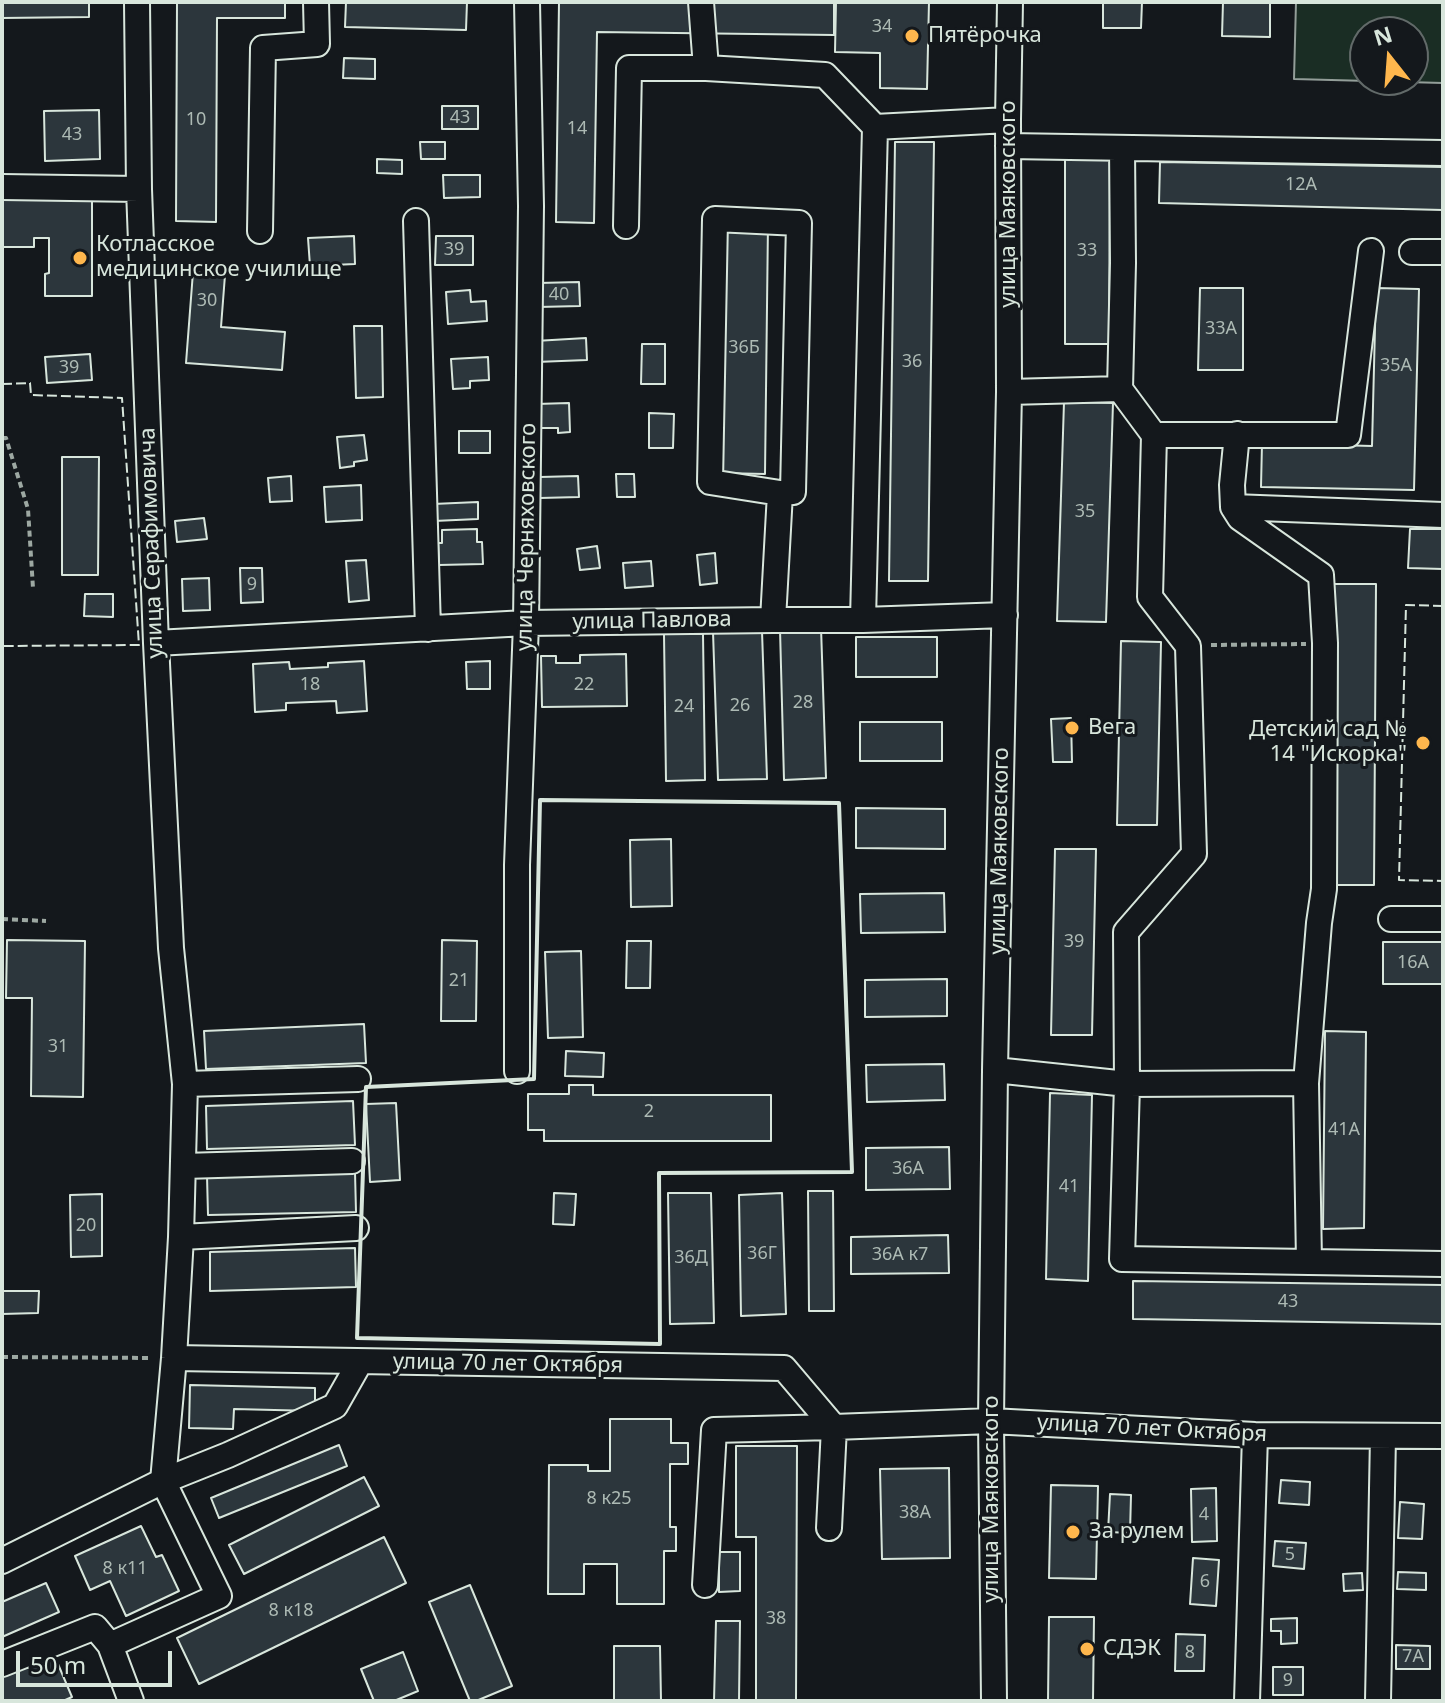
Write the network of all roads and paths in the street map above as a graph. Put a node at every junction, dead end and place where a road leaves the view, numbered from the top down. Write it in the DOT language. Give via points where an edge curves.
graph roads {
  1 [pos="137,2"];
  2 [pos="316,2"];
  3 [pos="527,2"];
  4 [pos="701,2"];
  5 [pos="1010,2"];
  6 [pos="706,68"];
  7 [pos="1008,120"];
  8 [pos="875,127"];
  9 [pos="1008,146"];
  10 [pos="1122,148"];
  11 [pos="1443,153"];
  12 [pos="2,187"];
  13 [pos="139,189"];
  14 [pos="416,221"];
  15 [pos="626,226"];
  16 [pos="260,231"];
  17 [pos="1371,251"];
  18 [pos="1412,252"];
  19 [pos="1443,252"];
  20 [pos="1120,389"];
  21 [pos="1009,392"];
  22 [pos="1237,434"];
  23 [pos="1154,435"];
  24 [pos="2,438"];
  25 [pos="780,493"];
  26 [pos="1233,507"];
  27 [pos="1443,515"];
  28 [pos="33,588"];
  29 [pos="1005,615"];
  30 [pos="773,620"];
  31 [pos="863,620"];
  32 [pos="526,623"];
  33 [pos="428,629"];
  34 [pos="156,643"];
  35 [pos="1325,643"];
  36 [pos="1188,646"];
  37 [pos="2,919"];
  38 [pos="1391,919"];
  39 [pos="1443,919"];
  40 [pos="46,921"];
  41 [pos="995,1070"];
  42 [pos="517,1071"];
  43 [pos="358,1079"];
  44 [pos="1306,1083"];
  45 [pos="185,1084"];
  46 [pos="1127,1084"];
  47 [pos="352,1161"];
  48 [pos="184,1166"];
  49 [pos="356,1228"];
  50 [pos="181,1237"];
  51 [pos="1309,1262"];
  52 [pos="1443,1264"];
  53 [pos="2,1357"];
  54 [pos="174,1358"];
  55 [pos="360,1362"];
  56 [pos="991,1421"];
  57 [pos="834,1427"];
  58 [pos="1255,1435"];
  59 [pos="1383,1436"];
  60 [pos="1443,1436"];
  61 [pos="163,1481"];
  62 [pos="829,1528"];
  63 [pos="2,1561"];
  64 [pos="705,1585"];
  65 [pos="110,1645"];
  66 [pos="2,1664"];
  67 [pos="131,1701"];
  68 [pos="994,1701"];
  69 [pos="1247,1701"];
  70 [pos="1378,1701"];
  1 -- 13 [label="street, улица Серафимовича"];
  2 -- 16 [label="street" via="317,44 263,48"];
  3 -- 32 [label="street, улица Черняховского" via="531,206"];
  4 -- 6 [label="street"];
  5 -- 7 [label="street, улица Маяковского"];
  6 -- 8 [label="street" via="825,75"];
  6 -- 15 [label="street" via="629,68"];
  7 -- 8 [label="street"];
  7 -- 9 [label="street, улица Маяковского"];
  8 -- 31 [label="street"];
  9 -- 10 [label="street"];
  9 -- 21 [label="street, улица Маяковского"];
  10 -- 11 [label="street"];
  10 -- 20 [label="street"];
  12 -- 13 [label="street"];
  13 -- 34 [label="street, улица Серафимовича"];
  14 -- 33 [label="street"];
  17 -- 22 [label="street" via="1348,435"];
  18 -- 19 [label="street"];
  20 -- 21 [label="street"];
  20 -- 23 [label="street"];
  21 -- 29 [label="street, улица Маяковского"];
  22 -- 23 [label="street"];
  22 -- 26 [label="street"];
  23 -- 36 [label="street" via="1150,597"];
  24 -- 28 [label="path" via="28,509"];
  25 -- 25 [label="street" via="710,482 715,219 799,223 793,492"];
  25 -- 30 [label="street"];
  26 -- 27 [label="street"];
  26 -- 35 [label="street" via="1240,518 1321,575"];
  29 -- 31 [label="street, улица Павлова"];
  29 -- 41 [label="street, улица Маяковского"];
  30 -- 31 [label="street, улица Павлова"];
  30 -- 32 [label="street, улица Павлова"];
  32 -- 33 [label="street, улица Павлова"];
  32 -- 42 [label="street, улица Черняховского" via="517,865"];
  33 -- 34 [label="street, улица Павлова"];
  34 -- 45 [label="street, улица Серафимовича" via="171,948"];
  35 -- 36 [label="path"];
  35 -- 44 [label="street" via="1324,889"];
  36 -- 46 [label="street" via="1194,854 1126,932"];
  37 -- 40 [label="path"];
  38 -- 39 [label="street"];
  41 -- 46 [label="street"];
  41 -- 56 [label="street, улица Маяковского"];
  43 -- 45 [label="street"];
  44 -- 46 [label="street"];
  44 -- 51 [label="street"];
  45 -- 48 [label="street, улица Серафимовича"];
  46 -- 51 [label="street" via="1122,1259"];
  47 -- 48 [label="street"];
  48 -- 50 [label="street, улица Серафимовича"];
  49 -- 50 [label="street"];
  50 -- 54 [label="street, улица Серафимовича"];
  51 -- 52 [label="street"];
  53 -- 54 [label="path"];
  54 -- 55 [label="street, улица 70 лет Октября"];
  54 -- 61 [label="street, улица Серафимовича"];
  55 -- 57 [label="street, улица 70 лет Октября" via="784,1368"];
  55 -- 61 [label="street, улица 70 лет Октября" via="335,1406"];
  56 -- 57 [label="street, улица 70 лет Октября"];
  56 -- 58 [label="street, улица 70 лет Октября"];
  56 -- 68 [label="street, улица Маяковского"];
  57 -- 62 [label="street"];
  57 -- 64 [label="street" via="714,1430"];
  58 -- 59 [label="street, улица 70 лет Октября"];
  58 -- 69 [label="street"];
  59 -- 60 [label="street, улица 70 лет Октября"];
  59 -- 70 [label="street"];
  61 -- 63 [label="street, улица 70 лет Октября"];
  61 -- 65 [label="street" via="219,1596"];
  65 -- 66 [label="street" via="95,1627"];
  65 -- 67 [label="street"];
}
